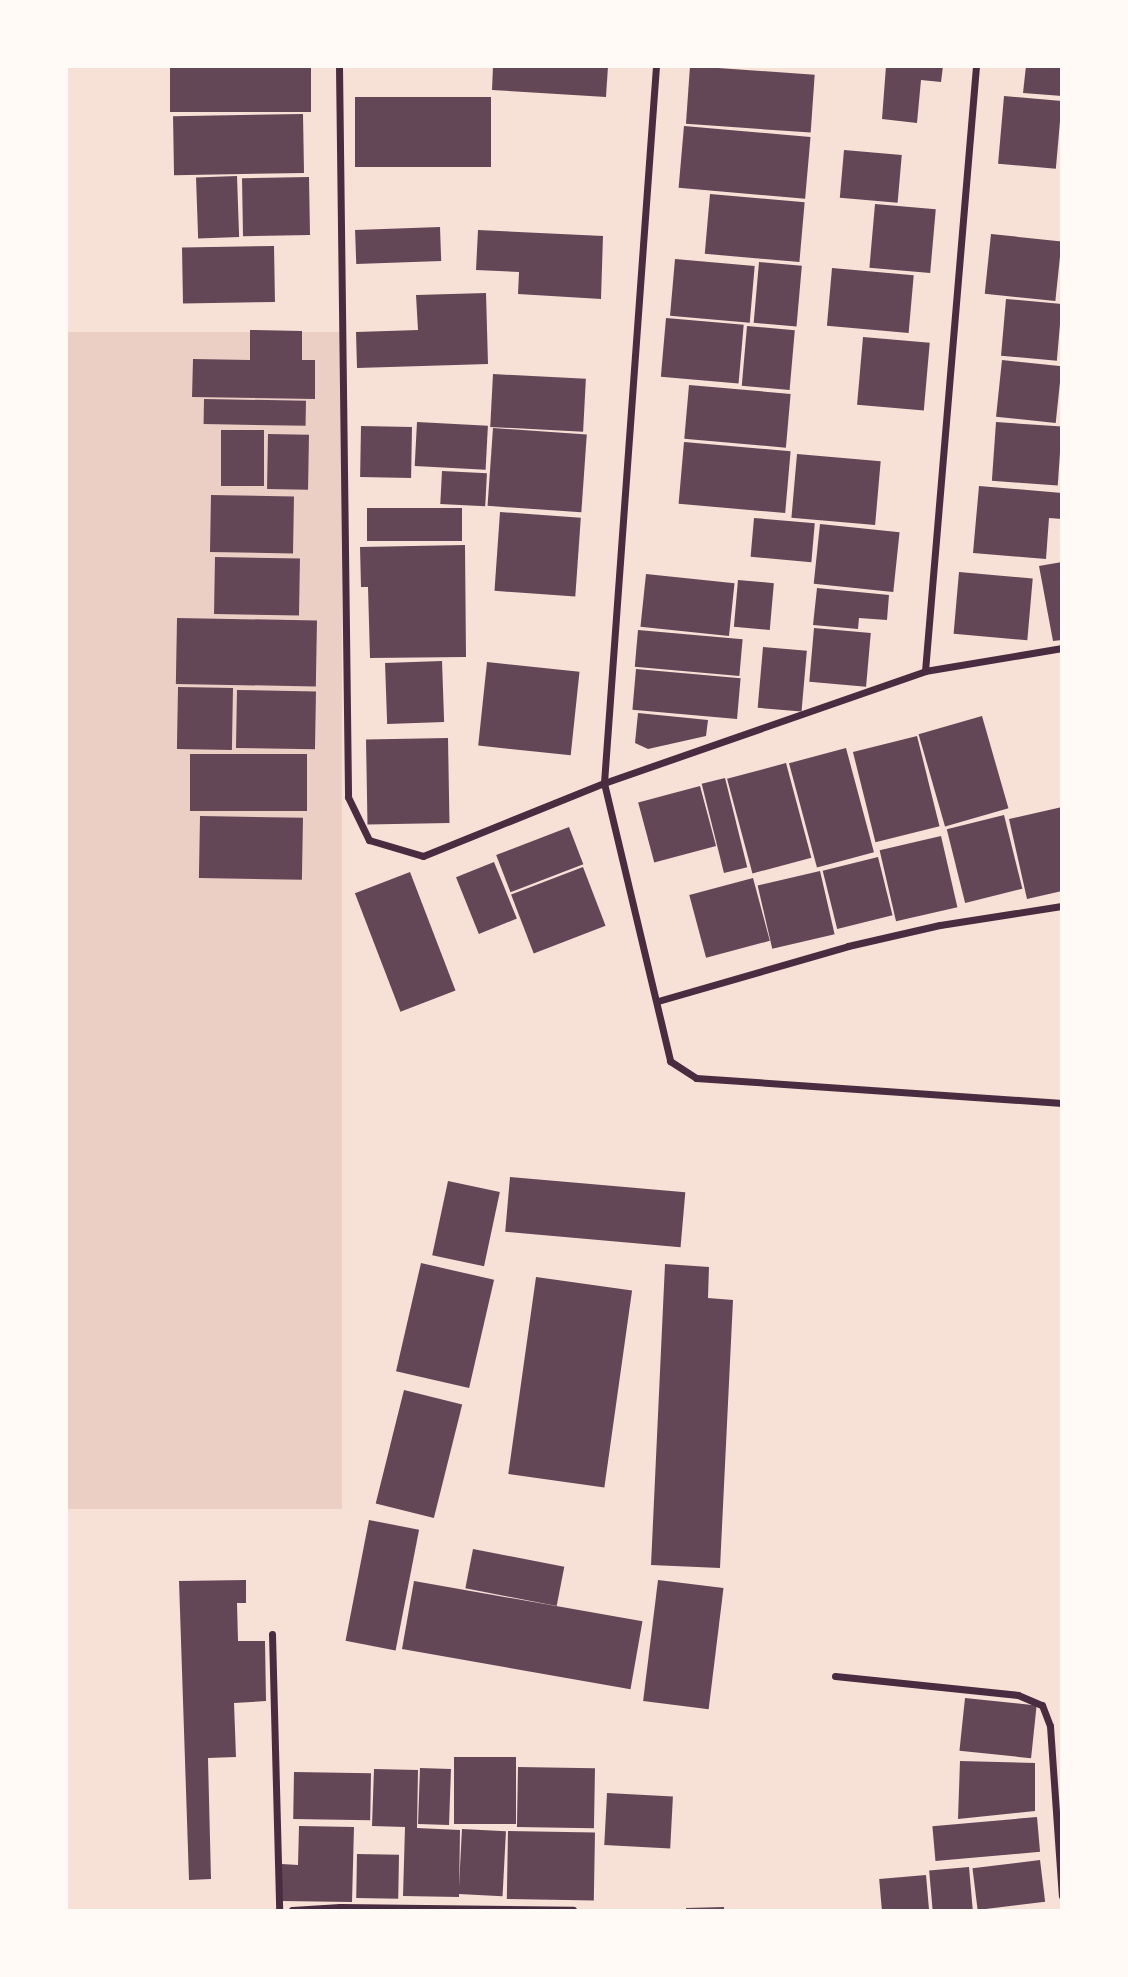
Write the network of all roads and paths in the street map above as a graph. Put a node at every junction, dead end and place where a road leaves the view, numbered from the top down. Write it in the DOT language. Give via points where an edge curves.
graph roads {
  1 [pos="339,66"];
  2 [pos="656,66"];
  3 [pos="976,66"];
  4 [pos="1062,648"];
  5 [pos="925,671"];
  6 [pos="604,783"];
  7 [pos="1062,906"];
  8 [pos="658,1001"];
  9 [pos="1062,1102"];
  10 [pos="272,1634"];
  11 [pos="835,1676"];
  12 [pos="1062,1896"];
  13 [pos="279,1910"];
  14 [pos="292,1910"];
  15 [pos="573,1910"];
  1 -- 6 [label="street" via="348,797 369,841 423,856"];
  2 -- 6 [label="street"];
  3 -- 5 [label="street"];
  4 -- 5 [label="street"];
  5 -- 6 [label="street"];
  6 -- 8 [label="street"];
  7 -- 8 [label="street" via="861,943"];
  8 -- 9 [label="street" via="670,1061 696,1078"];
  10 -- 13 [label="street"];
  11 -- 12 [label="street" via="1018,1695 1042,1705 1050,1726"];
  14 -- 15 [label="street"];
}
